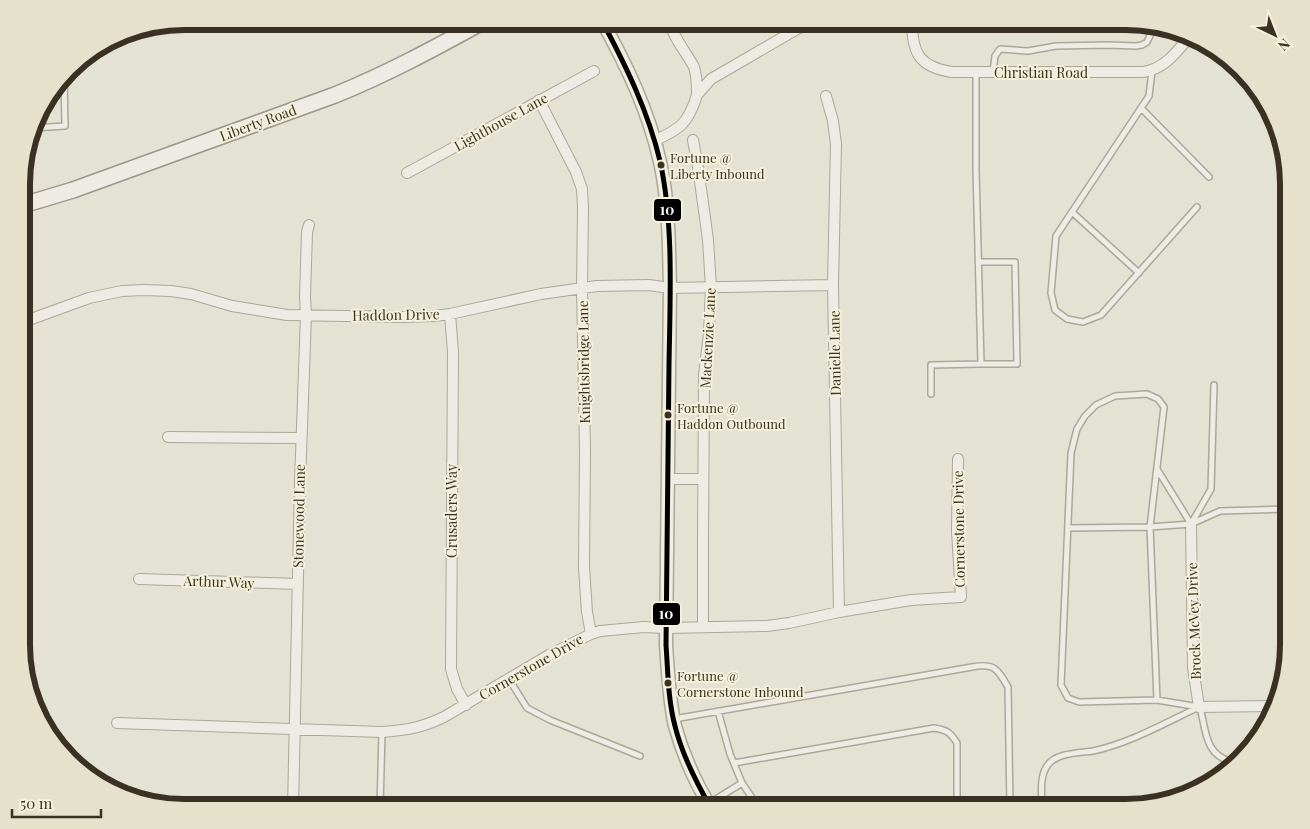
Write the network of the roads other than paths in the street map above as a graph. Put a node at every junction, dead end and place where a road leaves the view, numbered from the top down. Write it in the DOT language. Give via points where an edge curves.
graph roads {
  1 [pos="467,30"];
  2 [pos="607,30"];
  3 [pos="672,30"];
  4 [pos="795,30"];
  5 [pos="912,30"];
  6 [pos="1151,32"];
  7 [pos="1185,42"];
  8 [pos="594,71"];
  9 [pos="1152,71"];
  10 [pos="976,73"];
  11 [pos="993,73"];
  12 [pos="64,87"];
  13 [pos="697,95"];
  14 [pos="826,96"];
  15 [pos="540,100"];
  16 [pos="1141,108"];
  17 [pos="41,127"];
  18 [pos="693,140"];
  19 [pos="654,141"];
  20 [pos="407,173"];
  21 [pos="1209,177"];
  22 [pos="30,203"];
  23 [pos="1197,207"];
  24 [pos="1072,212"];
  25 [pos="309,225"];
  26 [pos="978,262"];
  27 [pos="1139,272"];
  28 [pos="834,284"];
  29 [pos="711,287"];
  30 [pos="582,288"];
  31 [pos="670,288"];
  32 [pos="450,314"];
  33 [pos="306,315"];
  34 [pos="30,319"];
  35 [pos="980,364"];
  36 [pos="1214,385"];
  37 [pos="931,394"];
  38 [pos="168,437"];
  39 [pos="302,438"];
  40 [pos="958,459"];
  41 [pos="1157,469"];
  42 [pos="703,478"];
  43 [pos="668,479"];
  44 [pos="1280,508"];
  45 [pos="1191,524"];
  46 [pos="1150,527"];
  47 [pos="1068,528"];
  48 [pos="139,579"];
  49 [pos="298,584"];
  50 [pos="839,612"];
  51 [pos="703,627"];
  52 [pos="666,628"];
  53 [pos="591,634"];
  54 [pos="509,679"];
  55 [pos="1157,700"];
  56 [pos="466,705"];
  57 [pos="1267,706"];
  58 [pos="1200,707"];
  59 [pos="718,711"];
  60 [pos="674,719"];
  61 [pos="117,723"];
  62 [pos="296,729"];
  63 [pos="382,732"];
  64 [pos="640,756"];
  65 [pos="1228,761"];
  66 [pos="734,763"];
  67 [pos="742,783"];
  68 [pos="293,799"];
  69 [pos="380,799"];
  70 [pos="706,799"];
  71 [pos="720,799"];
  72 [pos="754,799"];
  73 [pos="957,799"];
  74 [pos="1010,799"];
  75 [pos="1042,799"];
  1 -- 22 [label="main road, Liberty Road" via="399,67 335,95"];
  2 -- 19 [label="street" via="630,74"];
  3 -- 13 [label="street" via="694,68"];
  4 -- 13 [label="street" via="723,71"];
  5 -- 10 [label="street, Christian Road" via="918,55 926,64 942,71"];
  6 -- 11 [label="lane" via="1146,42 1136,46 1056,46 1028,51 1000,49 995,56"];
  7 -- 9 [label="street, Christian Road" via="1176,54"];
  8 -- 15 [label="street, Lighthouse Lane"];
  9 -- 11 [label="street, Christian Road"];
  9 -- 16 [label="lane" via="1149,96"];
  10 -- 11 [label="street, Christian Road"];
  10 -- 26 [label="lane"];
  12 -- 17 [label="lane" via="65,126"];
  13 -- 19 [label="street" via="689,117"];
  14 -- 28 [label="street, Danielle Lane" via="836,144"];
  15 -- 20 [label="street, Lighthouse Lane"];
  15 -- 30 [label="street, Knightsbridge Lane" via="582,189"];
  16 -- 21 [label="lane"];
  16 -- 24 [label="lane"];
  18 -- 29 [label="street, Mackenzie Lane" via="708,240"];
  19 -- 31 [label="street" via="665,197"];
  23 -- 27 [label="lane"];
  24 -- 27 [label="lane"];
  24 -- 27 [label="lane" via="1056,236 1051,293 1056,310 1067,319 1083,322 1101,316"];
  25 -- 33 [label="street, Stonewood Lane"];
  26 -- 35 [label="lane"];
  26 -- 35 [label="lane" via="1015,262 1017,364"];
  28 -- 29 [label="street, Haddon Drive"];
  28 -- 50 [label="street, Danielle Lane"];
  29 -- 31 [label="street, Haddon Drive"];
  29 -- 42 [label="street, Mackenzie Lane" via="704,375"];
  30 -- 31 [label="street, Haddon Drive" via="649,285"];
  30 -- 32 [label="street, Haddon Drive"];
  30 -- 53 [label="street, Knightsbridge Lane" via="584,567"];
  31 -- 43 [label="street"];
  32 -- 33 [label="street, Haddon Drive" via="403,317"];
  32 -- 56 [label="street, Crusaders Way" via="453,352 451,669 456,689"];
  33 -- 34 [label="street, Haddon Drive" via="270,313 191,294 144,290 89,298"];
  33 -- 39 [label="street, Stonewood Lane"];
  35 -- 37 [label="lane" via="931,364"];
  36 -- 45 [label="lane" via="1212,489"];
  38 -- 39 [label="street"];
  39 -- 49 [label="street, Stonewood Lane"];
  40 -- 50 [label="street, Cornerstone Drive" via="957,531 961,597 911,600"];
  41 -- 45 [label="lane"];
  41 -- 46 [label="lane"];
  41 -- 47 [label="lane" via="1164,407 1158,399 1148,394 1115,396 1096,405 1077,429 1071,453"];
  42 -- 43 [label="street"];
  42 -- 51 [label="street, Mackenzie Lane"];
  43 -- 52 [label="street"];
  44 -- 45 [label="lane" via="1220,511"];
  45 -- 46 [label="lane"];
  45 -- 58 [label="street, Brock McVey Drive" via="1193,668"];
  46 -- 47 [label="lane"];
  46 -- 55 [label="lane"];
  47 -- 55 [label="lane" via="1062,685 1068,698 1079,702"];
  48 -- 49 [label="street, Arthur Way"];
  49 -- 62 [label="street, Stonewood Lane"];
  50 -- 51 [label="street, Cornerstone Drive" via="767,626"];
  51 -- 52 [label="street, Cornerstone Drive"];
  52 -- 53 [label="street, Cornerstone Drive" via="618,629"];
  52 -- 60 [label="street"];
  53 -- 54 [label="street, Cornerstone Drive"];
  54 -- 56 [label="street, Cornerstone Drive"];
  54 -- 64 [label="lane" via="527,708"];
  55 -- 58 [label="lane"];
  56 -- 63 [label="street, Cornerstone Drive" via="429,724"];
  57 -- 58 [label="street"];
  58 -- 65 [label="lane" via="1210,748"];
  58 -- 75 [label="lane" via="1125,742 1057,758 1047,765 1042,777"];
  59 -- 60 [label="lane"];
  59 -- 66 [label="lane"];
  59 -- 74 [label="lane" via="984,665 994,667 1008,687"];
  60 -- 70 [label="street" via="691,773"];
  61 -- 62 [label="street, Cornerstone Drive"];
  62 -- 63 [label="street, Cornerstone Drive"];
  62 -- 68 [label="street, Stonewood Lane"];
  63 -- 69 [label="lane"];
  66 -- 67 [label="lane"];
  66 -- 73 [label="lane" via="934,728 945,730 957,743"];
  67 -- 71 [label="lane"];
  67 -- 72 [label="lane"];
}
